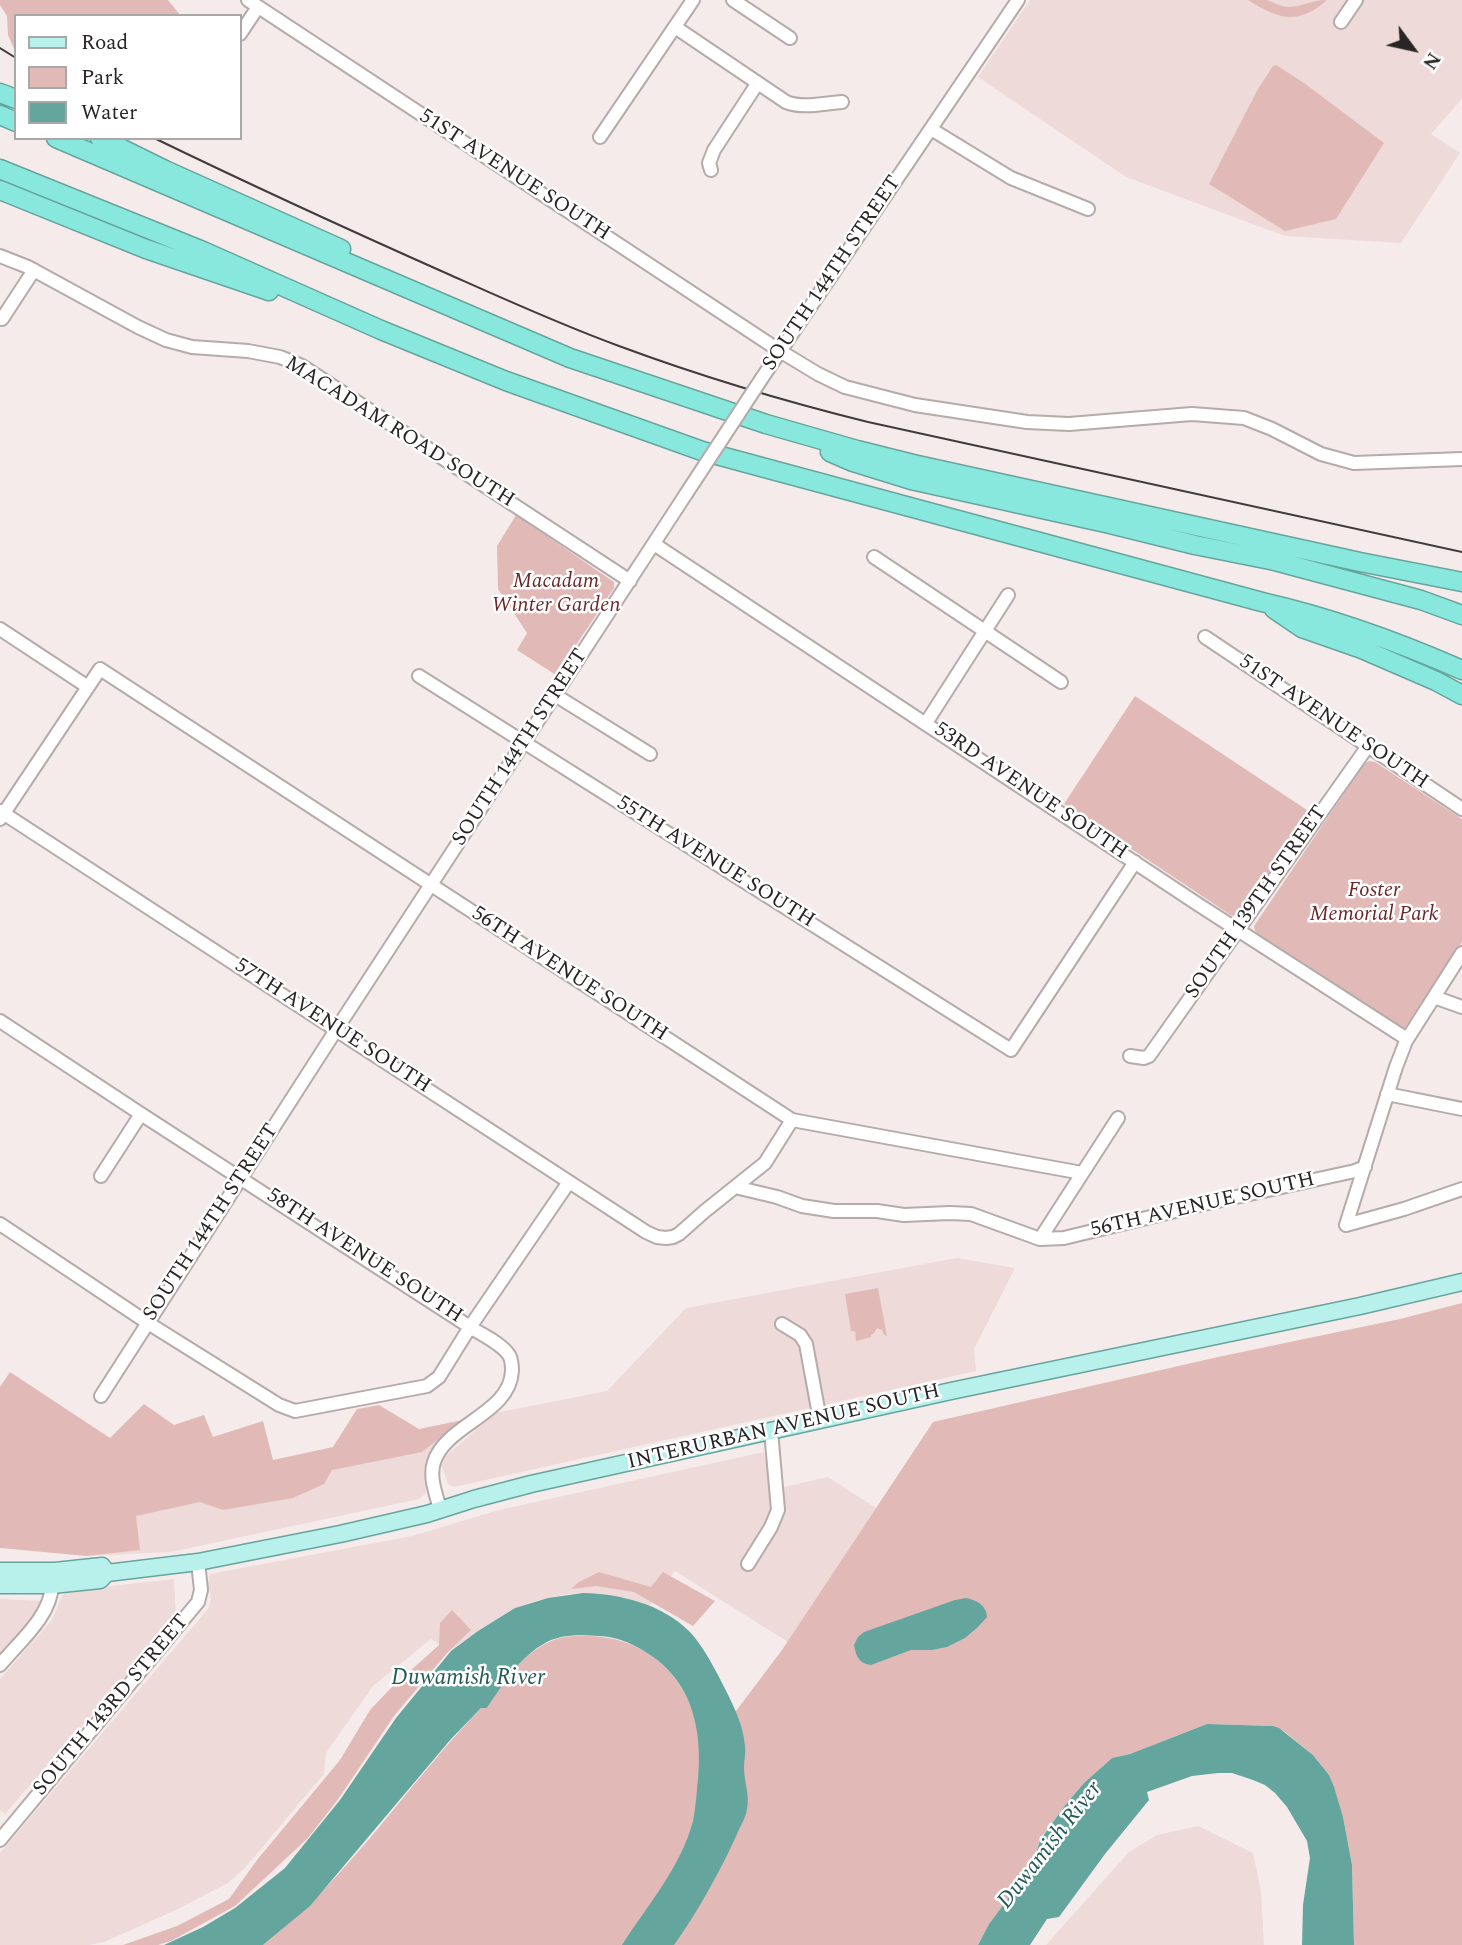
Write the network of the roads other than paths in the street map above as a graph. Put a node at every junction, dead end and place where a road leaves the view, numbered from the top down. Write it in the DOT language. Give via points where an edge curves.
graph roads {
  1 [pos="693,0"];
  2 [pos="733,0"];
  3 [pos="1018,0"];
  4 [pos="1356,0"];
  5 [pos="253,3"];
  6 [pos="1341,22"];
  7 [pos="675,27"];
  8 [pos="242,29"];
  9 [pos="790,38"];
  10 [pos="757,84"];
  11 [pos="842,102"];
  12 [pos="931,129"];
  13 [pos="600,137"];
  14 [pos="60,140"];
  15 [pos="104,140"];
  16 [pos="0,169"];
  17 [pos="711,170"];
  18 [pos="0,190"];
  19 [pos="1088,209"];
  20 [pos="0,256"];
  21 [pos="34,270"];
  22 [pos="458,312"];
  23 [pos="2,319"];
  24 [pos="381,330"];
  25 [pos="780,351"];
  26 [pos="766,424"];
  27 [pos="1462,459"];
  28 [pos="654,544"];
  29 [pos="874,557"];
  30 [pos="1360,562"];
  31 [pos="630,581"];
  32 [pos="1462,582"];
  33 [pos="1008,596"];
  34 [pos="1262,602"];
  35 [pos="1462,603"];
  36 [pos="1462,615"];
  37 [pos="0,629"];
  38 [pos="985,630"];
  39 [pos="1205,637"];
  40 [pos="1462,670"];
  41 [pos="419,676"];
  42 [pos="1061,682"];
  43 [pos="88,687"];
  44 [pos="555,695"];
  45 [pos="1462,695"];
  46 [pos="926,723"];
  47 [pos="525,742"];
  48 [pos="1368,746"];
  49 [pos="650,754"];
  50 [pos="1462,809"];
  51 [pos="1,814"];
  52 [pos="1135,862"];
  53 [pos="432,884"];
  54 [pos="1239,931"];
  55 [pos="1462,953"];
  56 [pos="1434,997"];
  57 [pos="1462,1007"];
  58 [pos="0,1021"];
  59 [pos="336,1030"];
  60 [pos="1407,1039"];
  61 [pos="1130,1056"];
  62 [pos="1387,1094"];
  63 [pos="1462,1109"];
  64 [pos="141,1114"];
  65 [pos="1118,1118"];
  66 [pos="792,1120"];
  67 [pos="1365,1167"];
  68 [pos="1082,1173"];
  69 [pos="101,1176"];
  70 [pos="242,1178"];
  71 [pos="569,1182"];
  72 [pos="735,1187"];
  73 [pos="1462,1189"];
  74 [pos="0,1224"];
  75 [pos="1040,1239"];
  76 [pos="1462,1282"];
  77 [pos="148,1323"];
  78 [pos="782,1324"];
  79 [pos="470,1326"];
  80 [pos="100,1396"];
  81 [pos="820,1420"];
  82 [pos="771,1431"];
  83 [pos="440,1509"];
  84 [pos="198,1562"];
  85 [pos="748,1564"];
  86 [pos="0,1571"];
  87 [pos="107,1573"];
  88 [pos="0,1585"];
  89 [pos="52,1585"];
  90 [pos="0,1665"];
  91 [pos="0,1840"];
  1 -- 7 [label="street"];
  2 -- 9 [label="street"];
  3 -- 12 [label="street, SOUTH 144TH STREET"];
  4 -- 6 [label="street"];
  5 -- 8 [label="street"];
  5 -- 25 [label="street, 51ST AVENUE SOUTH"];
  7 -- 10 [label="street"];
  7 -- 13 [label="street"];
  10 -- 11 [label="street" via="794,105"];
  10 -- 17 [label="street" via="714,150"];
  12 -- 19 [label="street" via="1011,178"];
  12 -- 25 [label="street, SOUTH 144TH STREET"];
  14 -- 22 [label="highway"];
  15 -- 22 [label="highway" via="366,260"];
  16 -- 24 [label="highway"];
  18 -- 24 [label="highway" via="146,249"];
  20 -- 21 [label="street, MACADAM ROAD SOUTH"];
  21 -- 23 [label="street"];
  21 -- 31 [label="street, MACADAM ROAD SOUTH" via="166,340 280,357 302,366"];
  22 -- 26 [label="highway" via="570,358"];
  24 -- 34 [label="highway" via="702,451"];
  25 -- 27 [label="street" via="845,387 915,405 1069,424 1192,414 1244,418 1321,454 1354,463"];
  25 -- 28 [label="street, SOUTH 144TH STREET, bridge"];
  26 -- 30 [label="highway" via="913,464"];
  26 -- 36 [label="highway" via="853,462 911,480 1275,561"];
  28 -- 31 [label="street, SOUTH 144TH STREET"];
  28 -- 46 [label="street, 53RD AVENUE SOUTH"];
  29 -- 38 [label="street"];
  30 -- 32 [label="highway"];
  30 -- 35 [label="highway" via="1399,584"];
  31 -- 44 [label="street, SOUTH 144TH STREET"];
  33 -- 38 [label="street"];
  34 -- 40 [label="highway" via="1365,630"];
  34 -- 45 [label="highway" via="1302,628 1362,649"];
  37 -- 43 [label="street"];
  38 -- 42 [label="street"];
  38 -- 46 [label="street"];
  39 -- 48 [label="street, 51ST AVENUE SOUTH"];
  41 -- 47 [label="street, 55TH AVENUE SOUTH"];
  43 -- 51 [label="street"];
  43 -- 53 [label="street, 56TH AVENUE SOUTH" via="100,668"];
  44 -- 47 [label="street, SOUTH 144TH STREET"];
  44 -- 49 [label="street"];
  46 -- 52 [label="street, 53RD AVENUE SOUTH"];
  47 -- 52 [label="street, 55TH AVENUE SOUTH" via="1011,1051"];
  47 -- 53 [label="street, SOUTH 144TH STREET"];
  48 -- 50 [label="street, 51ST AVENUE SOUTH"];
  48 -- 54 [label="street, SOUTH 139TH STREET"];
  51 -- 59 [label="street, 57TH AVENUE SOUTH"];
  52 -- 54 [label="street, 53RD AVENUE SOUTH"];
  53 -- 59 [label="street, SOUTH 144TH STREET"];
  53 -- 66 [label="street, 56TH AVENUE SOUTH"];
  54 -- 60 [label="street, 53RD AVENUE SOUTH"];
  54 -- 61 [label="street, SOUTH 139TH STREET" via="1149,1056"];
  55 -- 56 [label="street"];
  56 -- 57 [label="street"];
  56 -- 60 [label="street"];
  58 -- 64 [label="street, 58TH AVENUE SOUTH"];
  59 -- 70 [label="street, SOUTH 144TH STREET"];
  59 -- 71 [label="street, 57TH AVENUE SOUTH"];
  60 -- 62 [label="street"];
  62 -- 63 [label="street"];
  62 -- 67 [label="street"];
  64 -- 69 [label="street"];
  64 -- 70 [label="street, 58TH AVENUE SOUTH"];
  65 -- 68 [label="street"];
  66 -- 68 [label="street, 56TH AVENUE SOUTH"];
  66 -- 72 [label="street" via="765,1163"];
  67 -- 73 [label="street" via="1346,1225"];
  67 -- 75 [label="street, 56TH AVENUE SOUTH" via="1064,1238"];
  68 -- 75 [label="street"];
  70 -- 77 [label="street, SOUTH 144TH STREET"];
  70 -- 79 [label="street, 58TH AVENUE SOUTH"];
  71 -- 72 [label="street, 57TH AVENUE SOUTH" via="646,1232 666,1238 679,1234"];
  71 -- 79 [label="street"];
  72 -- 75 [label="street" via="834,1211 971,1214"];
  74 -- 77 [label="street"];
  76 -- 81 [label="main road, INTERURBAN AVENUE SOUTH"];
  77 -- 79 [label="street" via="287,1409 304,1410 427,1386 439,1377"];
  77 -- 80 [label="street, SOUTH 144TH STREET"];
  78 -- 81 [label="street" via="806,1344"];
  79 -- 83 [label="street, 58TH AVENUE SOUTH" via="502,1348 512,1361 512,1379 502,1396 438,1454 433,1479"];
  81 -- 82 [label="main road, INTERURBAN AVENUE SOUTH"];
  82 -- 83 [label="main road, INTERURBAN AVENUE SOUTH"];
  82 -- 85 [label="street" via="778,1510"];
  83 -- 84 [label="main road, INTERURBAN AVENUE SOUTH"];
  84 -- 87 [label="main road, INTERURBAN AVENUE SOUTH"];
  84 -- 91 [label="street, SOUTH 143RD STREET" via="198,1602"];
  86 -- 87 [label="main road, INTERURBAN AVENUE SOUTH" via="55,1572 102,1566"];
  87 -- 89 [label="main road, INTERURBAN AVENUE SOUTH" via="100,1580"];
  88 -- 89 [label="main road, INTERURBAN AVENUE SOUTH"];
  89 -- 90 [label="street" via="46,1611"];
}
